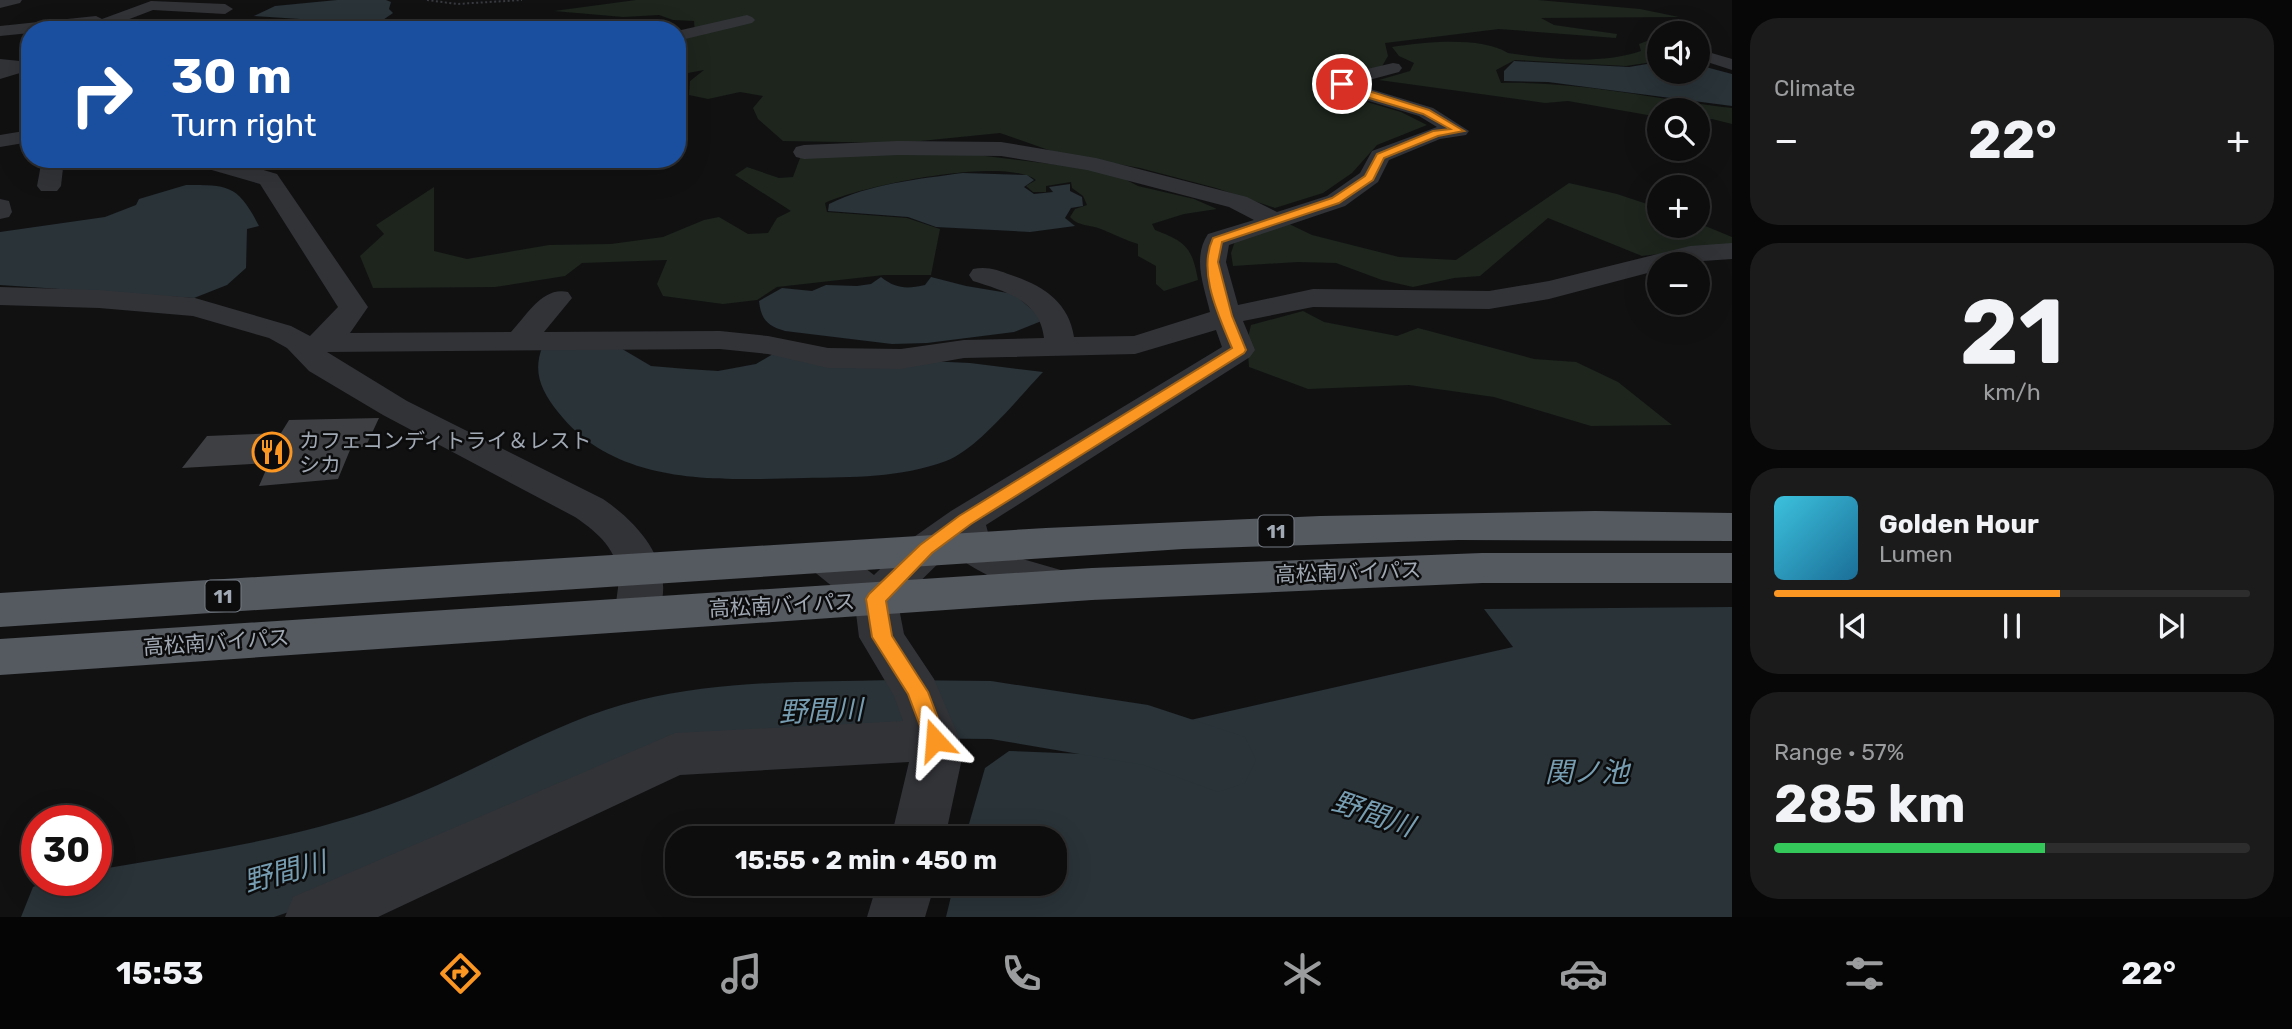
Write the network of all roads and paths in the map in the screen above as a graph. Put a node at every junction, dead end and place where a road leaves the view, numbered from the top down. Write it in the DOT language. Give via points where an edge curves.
graph roads {
  1 [pos="15,0"];
  2 [pos="427,0"];
  3 [pos="522,0"];
  4 [pos="153,2"];
  5 [pos="94,3"];
  6 [pos="0,4"];
  7 [pos="225,9"];
  8 [pos="747,20"];
  9 [pos="100,21"];
  10 [pos="104,21"];
  11 [pos="21,28"];
  12 [pos="0,30"];
  13 [pos="686,34"];
  14 [pos="21,45"];
  15 [pos="0,46"];
  16 [pos="1710,58"];
  17 [pos="0,64"];
  18 [pos="21,65"];
  19 [pos="1732,65"];
  20 [pos="21,67"];
  21 [pos="1393,68"];
  22 [pos="0,74"];
  23 [pos="0,82"];
  24 [pos="21,84"];
  25 [pos="21,138"];
  26 [pos="0,141"];
  27 [pos="804,152"];
  28 [pos="52,168"];
  29 [pos="230,168"];
  30 [pos="49,186"];
  31 [pos="0,206"];
  32 [pos="0,212"];
  33 [pos="1274,220"];
  34 [pos="1732,251"];
  35 [pos="983,275"];
  36 [pos="0,296"];
  37 [pos="558,298"];
  38 [pos="1226,316"];
  39 [pos="520,340"];
  40 [pos="1060,345"];
  41 [pos="315,347"];
  42 [pos="1732,527"];
  43 [pos="968,533"];
  44 [pos="926,549"];
  45 [pos="821,555"];
  46 [pos="1732,568"];
  47 [pos="639,569"];
  48 [pos="1063,586"];
  49 [pos="876,599"];
  50 [pos="0,610"];
  51 [pos="637,613"];
  52 [pos="0,657"];
  53 [pos="935,740"];
  54 [pos="921,826"];
  55 [pos="902,896"];
  56 [pos="314,917"];
  57 [pos="896,917"];
  1 -- 6 [label="street"];
  2 -- 3 [label="path" via="457,4"];
  4 -- 7 [label="street"];
  4 -- 10 [label="street"];
  5 -- 9 [label="street" via="92,16"];
  8 -- 13 [label="street"];
  11 -- 12 [label="street"];
  14 -- 15 [label="street"];
  16 -- 19 [label="street"];
  17 -- 18 [label="street"];
  20 -- 22 [label="street"];
  21 -- 33 [label="street" via="1342,84 1426,112 1459,131 1436,133 1380,156 1370,177 1336,201"];
  23 -- 24 [label="street"];
  25 -- 26 [label="street"];
  27 -- 33 [label="street" via="1000,149 1088,163 1238,202"];
  28 -- 30 [label="street"];
  29 -- 41 [label="street" via="269,179 353,307 343,324"];
  31 -- 32 [label="street"];
  33 -- 38 [label="street" via="1217,240 1212,262"];
  34 -- 38 [label="street" via="1690,254 1549,290 1489,300 1313,298"];
  35 -- 40 [label="street" via="1042,300 1060,326"];
  36 -- 41 [label="street" via="195,307"];
  37 -- 39 [label="street"];
  38 -- 40 [label="street" via="1135,345"];
  38 -- 43 [label="street" via="1239,350"];
  39 -- 40 [label="street" via="720,340 828,358 901,359 964,349"];
  39 -- 41 [label="street"];
  41 -- 47 [label="street" via="320,364 611,523 626,538"];
  42 -- 43 [label="highway, 高松南バイパス / 11"];
  43 -- 44 [label="street"];
  43 -- 48 [label="street" via="1003,568"];
  44 -- 45 [label="highway, 11"];
  44 -- 49 [label="street"];
  45 -- 47 [label="highway, 11"];
  45 -- 49 [label="street"];
  46 -- 48 [label="highway, 高松南バイパス / 11" via="1469,568"];
  47 -- 50 [label="highway, 11"];
  47 -- 51 [label="street"];
  48 -- 49 [label="highway, 高松南バイパス / 11"];
  49 -- 51 [label="highway, 高松南バイパス / 11"];
  49 -- 53 [label="street" via="882,637 917,692"];
  51 -- 52 [label="highway, 高松南バイパス / 11"];
  53 -- 54 [label="street" via="935,763"];
  53 -- 56 [label="street" via="675,754"];
  55 -- 57 [label="street"];
}
